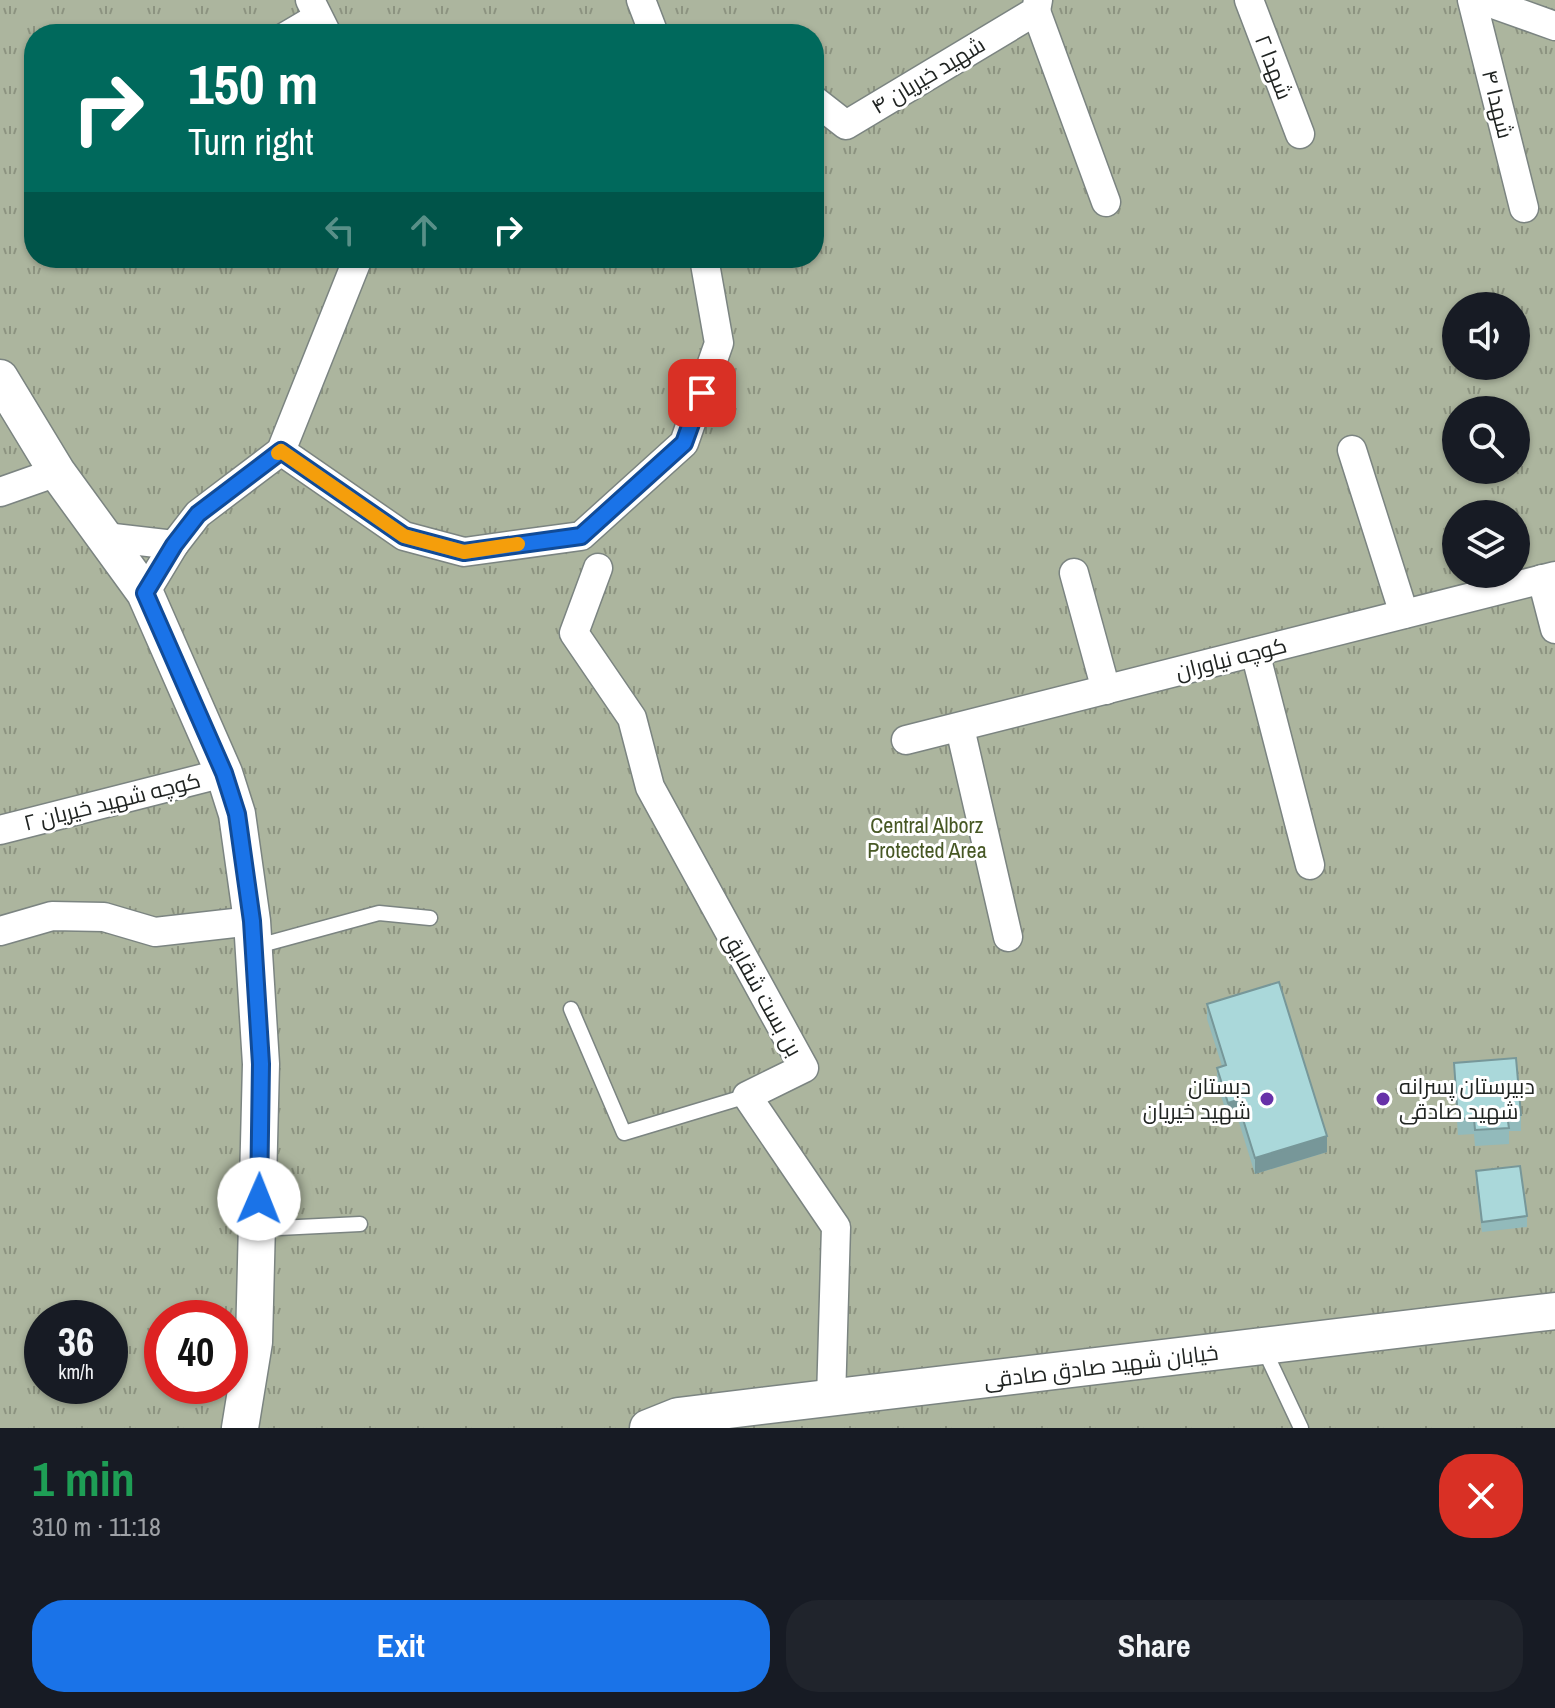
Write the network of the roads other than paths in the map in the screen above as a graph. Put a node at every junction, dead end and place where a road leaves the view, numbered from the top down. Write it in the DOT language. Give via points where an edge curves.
graph roads {
  1 [pos="641,0"];
  2 [pos="1249,0"];
  3 [pos="1472,0"];
  4 [pos="1482,0"];
  5 [pos="1037,6"];
  6 [pos="317,15"];
  7 [pos="298,24"];
  8 [pos="650,24"];
  9 [pos="1555,26"];
  10 [pos="824,108"];
  11 [pos="1300,134"];
  12 [pos="1106,202"];
  13 [pos="1524,208"];
  14 [pos="354,268"];
  15 [pos="706,268"];
  16 [pos="0,378"];
  17 [pos="1352,450"];
  18 [pos="281,451"];
  19 [pos="57,472"];
  20 [pos="0,492"];
  21 [pos="105,537"];
  22 [pos="174,545"];
  23 [pos="598,568"];
  24 [pos="1074,573"];
  25 [pos="1548,577"];
  26 [pos="145,593"];
  27 [pos="1404,614"];
  28 [pos="1555,629"];
  29 [pos="1255,652"];
  30 [pos="1106,690"];
  31 [pos="960,728"];
  32 [pos="906,740"];
  33 [pos="224,773"];
  34 [pos="0,830"];
  35 [pos="1310,865"];
  36 [pos="430,918"];
  37 [pos="0,931"];
  38 [pos="253,934"];
  39 [pos="1008,937"];
  40 [pos="571,1009"];
  41 [pos="747,1096"];
  42 [pos="360,1224"];
  43 [pos="258,1229"];
  44 [pos="1555,1311"];
  45 [pos="1263,1346"];
  46 [pos="831,1400"];
  47 [pos="670,1424"];
  48 [pos="240,1428"];
  49 [pos="1301,1428"];
  1 -- 8 [label="street"];
  2 -- 11 [label="street, شهدا ۲"];
  3 -- 13 [label="street, شهدا ۴"];
  4 -- 9 [label="street"];
  5 -- 10 [label="street, شهید خیریان ۴" via="846,125"];
  5 -- 12 [label="street"];
  6 -- 7 [label="lane"];
  14 -- 18 [label="street"];
  15 -- 18 [label="street" via="719,343 684,443 581,536 464,552 404,536"];
  16 -- 19 [label="street"];
  17 -- 27 [label="street"];
  18 -- 22 [label="street" via="198,514"];
  19 -- 20 [label="street"];
  19 -- 21 [label="street"];
  21 -- 22 [label="street"];
  21 -- 26 [label="street"];
  22 -- 26 [label="street"];
  23 -- 41 [label="street, بن بست شقایق" via="574,633 632,718 650,787 804,1068"];
  24 -- 30 [label="street"];
  25 -- 27 [label="street, کوچه نیاوران"];
  25 -- 28 [label="street"];
  26 -- 33 [label="street"];
  27 -- 29 [label="street, کوچه نیاوران"];
  29 -- 30 [label="street, کوچه نیاوران"];
  29 -- 35 [label="street"];
  30 -- 31 [label="street, کوچه نیاوران"];
  31 -- 32 [label="street, کوچه نیاوران"];
  31 -- 39 [label="street"];
  33 -- 34 [label="street, کوچه شهید خیریان ۲"];
  33 -- 38 [label="street" via="237,814"];
  36 -- 38 [label="lane" via="379,913"];
  37 -- 38 [label="street" via="52,916 104,917 155,932"];
  38 -- 43 [label="street" via="261,1064"];
  40 -- 41 [label="lane" via="624,1133"];
  41 -- 46 [label="street" via="836,1227"];
  42 -- 43 [label="lane"];
  43 -- 48 [label="street" via="254,1342"];
  44 -- 45 [label="street, خیابان شهید صادق صادقی"];
  45 -- 46 [label="street, خیابان شهید صادق صادقی"];
  45 -- 49 [label="lane"];
  46 -- 47 [label="street, خیابان شهید صادق صادقی"];
}
